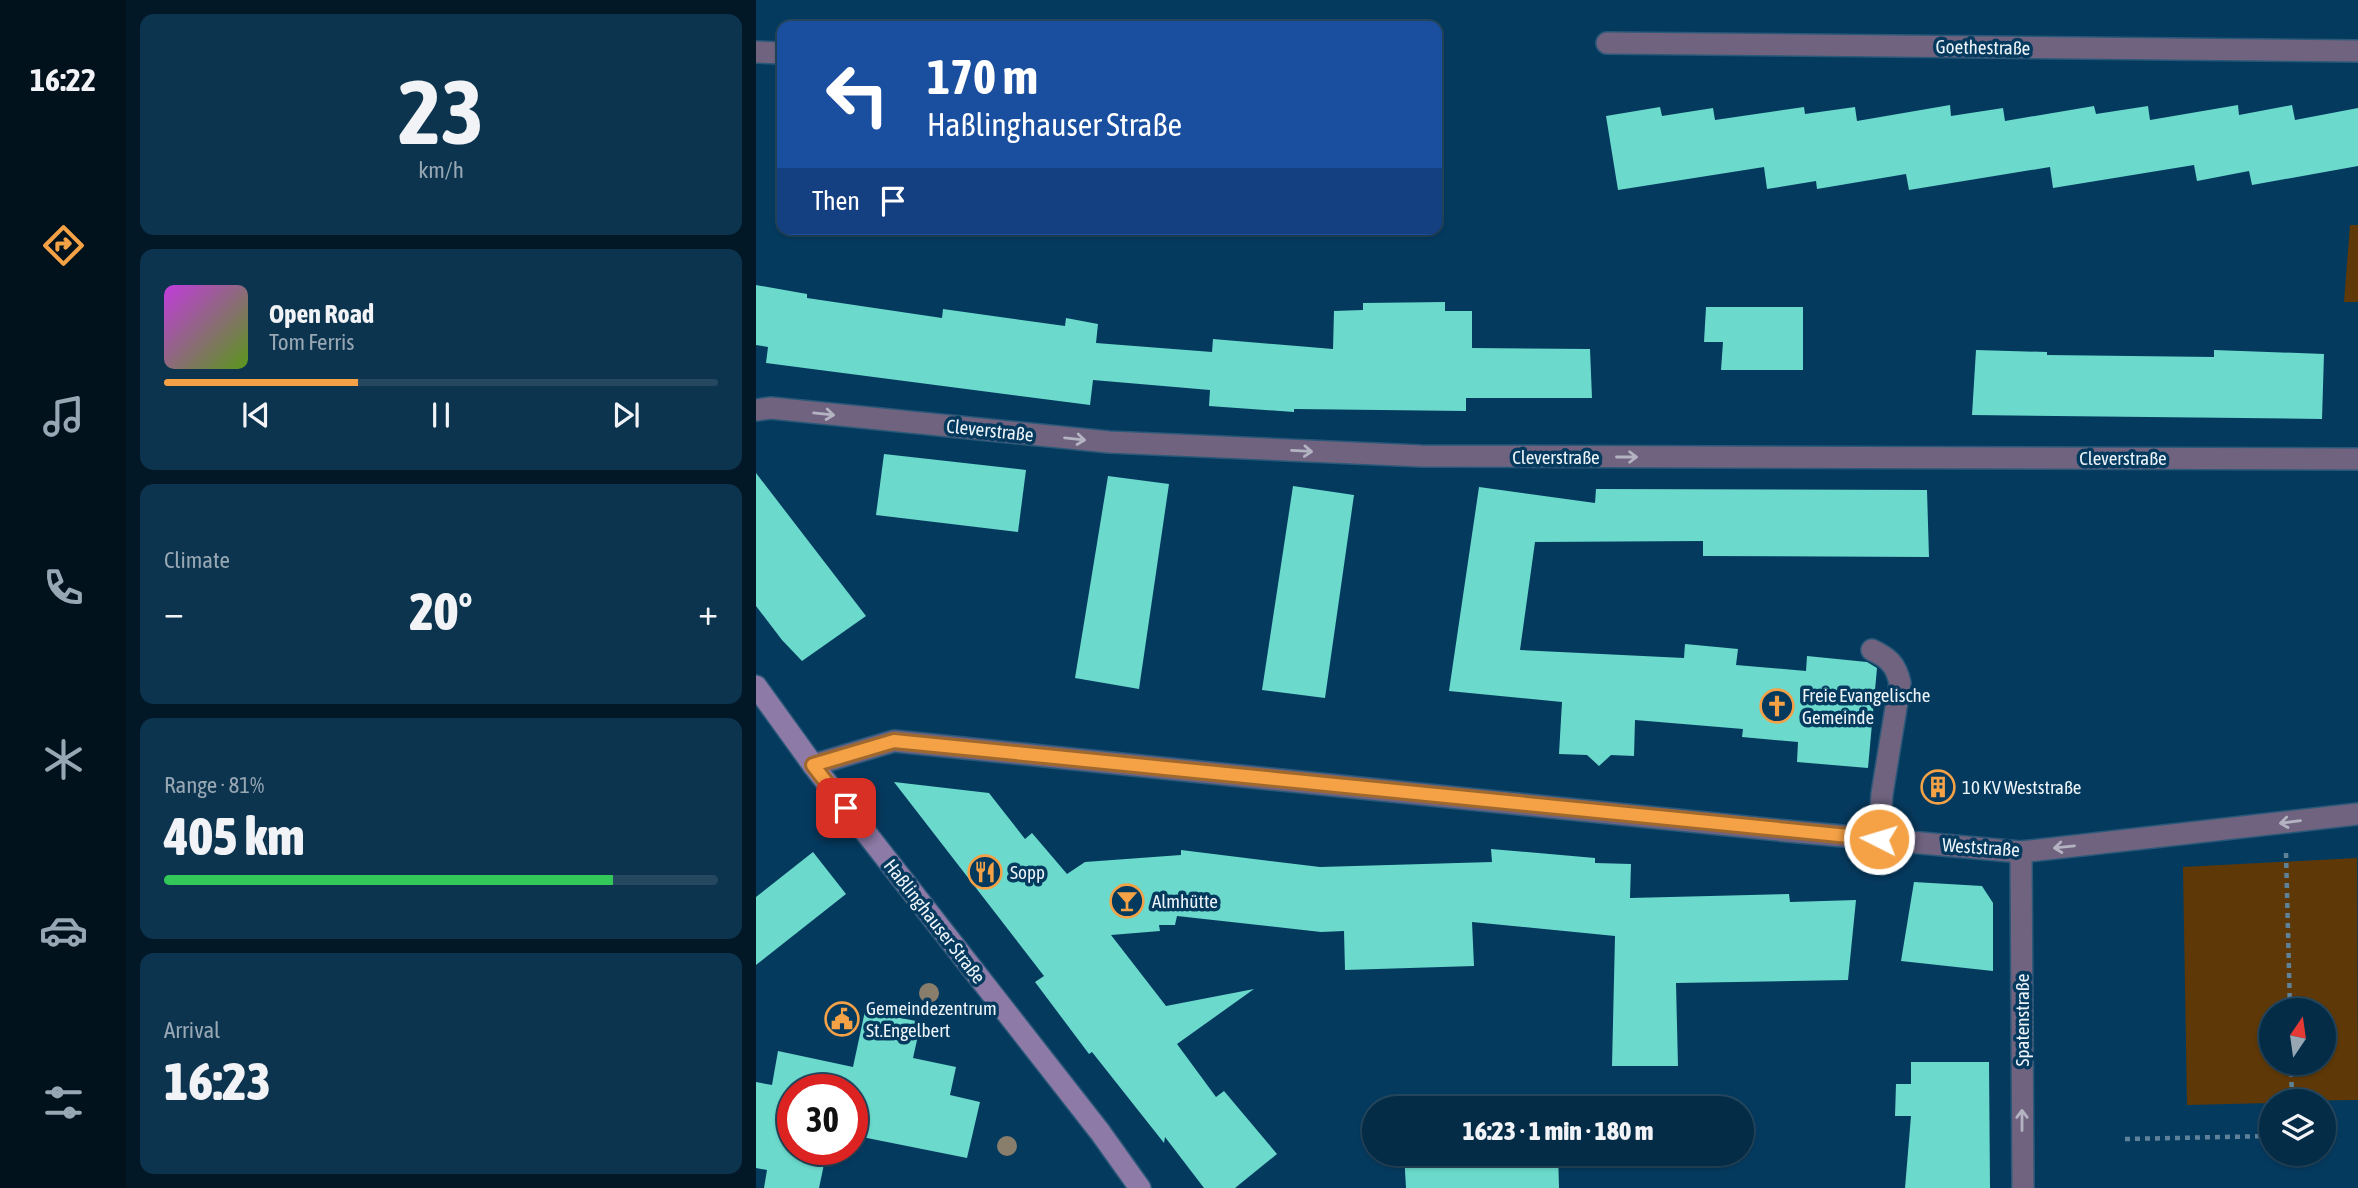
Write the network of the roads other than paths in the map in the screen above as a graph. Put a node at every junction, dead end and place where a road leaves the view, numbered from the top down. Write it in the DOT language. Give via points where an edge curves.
graph roads {
  1 [pos="1607,43"];
  2 [pos="2358,51"];
  3 [pos="756,52"];
  4 [pos="777,53"];
  5 [pos="756,410"];
  6 [pos="2358,459"];
  7 [pos="1872,650"];
  8 [pos="756,686"];
  9 [pos="813,765"];
  10 [pos="2358,814"];
  11 [pos="1879,839"];
  12 [pos="2021,852"];
  13 [pos="1140,1188"];
  14 [pos="2023,1188"];
  1 -- 2 [label="street, Goethestraße"];
  3 -- 4 [label="street"];
  5 -- 6 [label="street, Cleverstraße, one-way" via="1109,442 1421,456"];
  7 -- 11 [label="street" via="1897,668 1900,683"];
  8 -- 9 [label="main road, Haßlinghauser Straße"];
  9 -- 11 [label="street, Weststraße" via="894,741"];
  9 -- 13 [label="main road, Haßlinghauser Straße"];
  10 -- 12 [label="street, Weststraße, one-way"];
  11 -- 12 [label="street, Weststraße"];
  14 -- 12 [label="street, Spatenstraße, one-way"];
}
